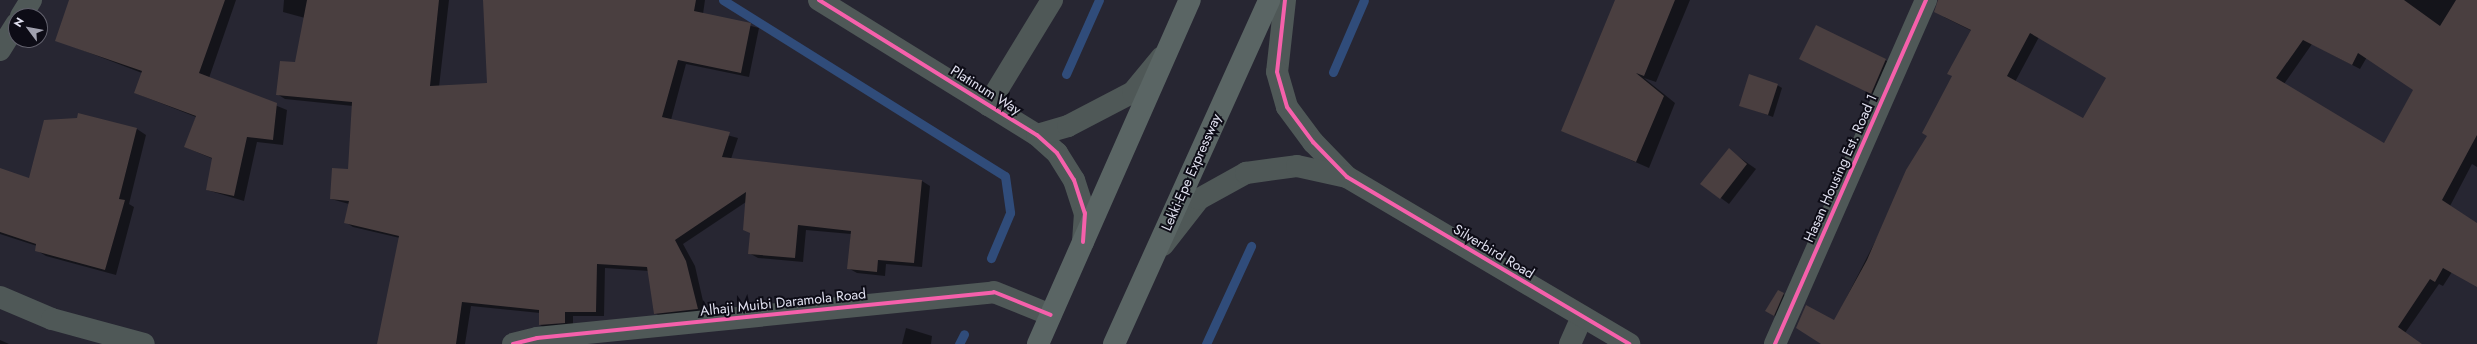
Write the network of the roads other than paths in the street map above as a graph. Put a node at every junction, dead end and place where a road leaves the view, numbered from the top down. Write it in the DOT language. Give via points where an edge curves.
graph roads {
  1 [pos="819,0"];
  2 [pos="1052,0"];
  3 [pos="1190,0"];
  4 [pos="1269,0"];
  5 [pos="1285,0"];
  6 [pos="1926,0"];
  7 [pos="8,37"];
  8 [pos="0,50"];
  9 [pos="1167,52"];
  10 [pos="988,104"];
  11 [pos="1037,135"];
  12 [pos="1347,177"];
  13 [pos="1083,242"];
  14 [pos="1152,258"];
  15 [pos="0,297"];
  16 [pos="1051,315"];
  17 [pos="1582,316"];
  18 [pos="536,341"];
  19 [pos="144,344"];
  20 [pos="513,344"];
  21 [pos="1038,344"];
  22 [pos="1114,344"];
  23 [pos="1570,344"];
  24 [pos="1628,344"];
  25 [pos="1774,344"];
  1 -- 10 [label="street, Platinum Way"];
  2 -- 10 [label="street"];
  3 -- 9 [label="highway"];
  4 -- 14 [label="highway, Lekki-Epe Expressway"];
  5 -- 12 [label="street" via="1278,72 1287,107 1313,142"];
  6 -- 25 [label="street, Hasan Housing Est. Road 1"];
  7 -- 8 [label="street"];
  9 -- 11 [label="street" via="1133,92 1068,126"];
  9 -- 13 [label="highway"];
  10 -- 11 [label="street, Platinum Way"];
  11 -- 13 [label="street, Platinum Way" via="1057,153 1074,180 1085,213"];
  12 -- 14 [label="street" via="1297,166 1246,173 1199,199"];
  12 -- 17 [label="street, Silverbird Road"];
  13 -- 16 [label="highway"];
  14 -- 22 [label="highway, Lekki-Epe Expressway"];
  15 -- 19 [label="street" via="52,319"];
  16 -- 18 [label="street, Alhaji Muibi Daramola Road" via="994,292"];
  16 -- 21 [label="highway"];
  17 -- 23 [label="street"];
  17 -- 24 [label="street, Silverbird Road"];
  18 -- 20 [label="street, Alhaji Muibi Daramola Road"];
}
